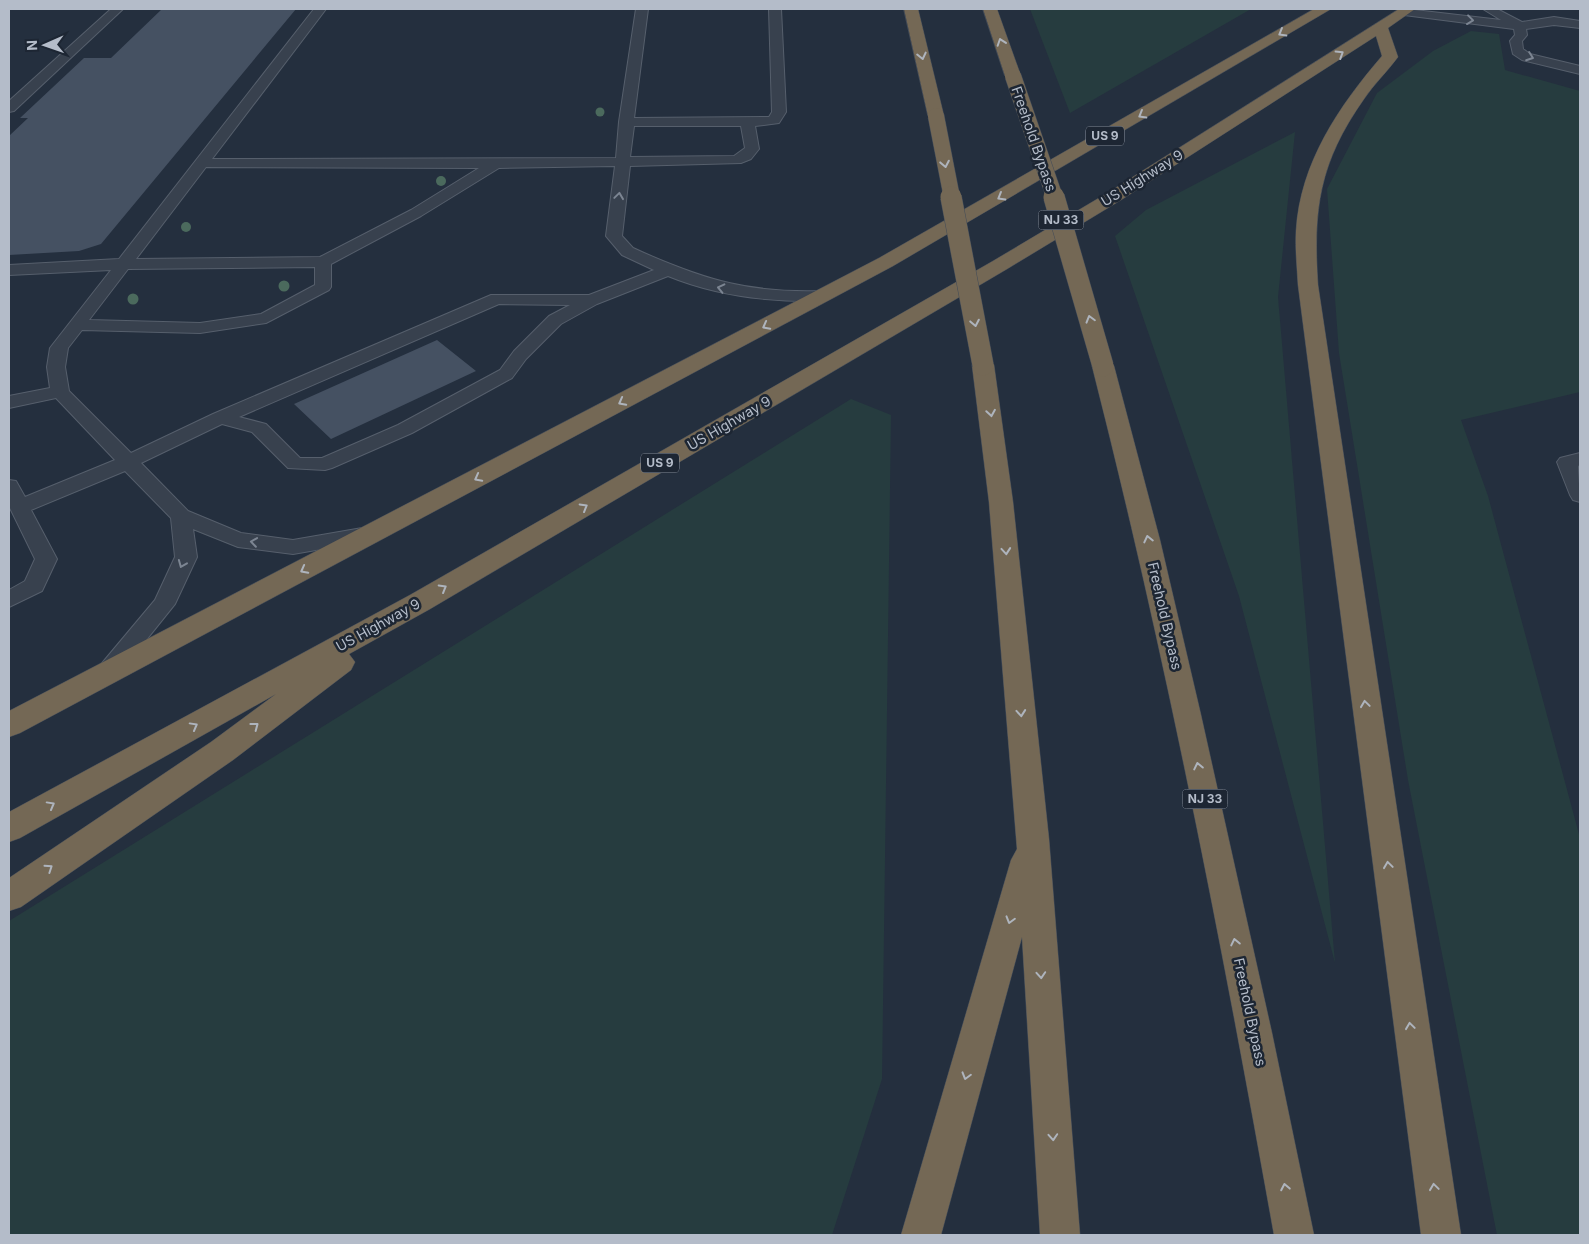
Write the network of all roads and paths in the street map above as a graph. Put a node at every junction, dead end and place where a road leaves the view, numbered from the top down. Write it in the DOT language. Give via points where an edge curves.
graph roads {
  1 [pos="117,9"];
  2 [pos="320,9"];
  3 [pos="642,9"];
  4 [pos="775,9"];
  5 [pos="911,9"];
  6 [pos="990,9"];
  7 [pos="1324,9"];
  8 [pos="1489,9"];
  9 [pos="1406,10"];
  10 [pos="1580,24"];
  11 [pos="1520,26"];
  12 [pos="1381,28"];
  13 [pos="1580,70"];
  14 [pos="9,108"];
  15 [pos="626,122"];
  16 [pos="747,122"];
  17 [pos="624,160"];
  18 [pos="202,163"];
  19 [pos="496,164"];
  20 [pos="323,262"];
  21 [pos="124,264"];
  22 [pos="668,270"];
  23 [pos="11,273"];
  24 [pos="821,296"];
  25 [pos="592,300"];
  26 [pos="77,325"];
  27 [pos="60,392"];
  28 [pos="9,402"];
  29 [pos="220,418"];
  30 [pos="1580,459"];
  31 [pos="128,462"];
  32 [pos="9,486"];
  33 [pos="1580,495"];
  34 [pos="20,508"];
  35 [pos="181,516"];
  36 [pos="371,534"];
  37 [pos="9,599"];
  38 [pos="420,602"];
  39 [pos="104,676"];
  40 [pos="9,725"];
  41 [pos="9,828"];
  42 [pos="1033,839"];
  43 [pos="9,896"];
  44 [pos="921,1235"];
  45 [pos="1060,1235"];
  46 [pos="1294,1235"];
  47 [pos="1441,1235"];
  1 -- 14 [label="lane"];
  2 -- 18 [label="lane"];
  3 -- 15 [label="lane"];
  4 -- 16 [label="lane" via="779,112 774,120"];
  5 -- 42 [label="highway, one-way, bridge" via="936,116 983,365 1002,502"];
  46 -- 6 [label="highway, Freehold Bypass / NJ 33, one-way, bridge" via="1169,629 1132,470 1054,196"];
  7 -- 24 [label="highway, US 9, one-way" via="929,238"];
  8 -- 11 [label="lane"];
  9 -- 11 [label="lane, one-way"];
  9 -- 12 [label="highway, US Highway 9 / US 9"];
  10 -- 11 [label="lane" via="1554,21"];
  11 -- 13 [label="lane, one-way" via="1517,51 1526,57"];
  38 -- 12 [label="highway, US Highway 9 / US 9, one-way" via="1000,265"];
  47 -- 12 [label="highway, one-way" via="1308,285 1305,225 1312,182 1326,146 1364,86 1390,57"];
  15 -- 16 [label="lane"];
  15 -- 17 [label="lane"];
  16 -- 17 [label="lane" via="752,150 736,160"];
  17 -- 19 [label="lane"];
  22 -- 17 [label="lane, one-way" via="622,249 614,236"];
  18 -- 19 [label="lane"];
  18 -- 21 [label="lane"];
  19 -- 20 [label="lane" via="416,213"];
  20 -- 21 [label="lane"];
  20 -- 26 [label="lane" via="323,287 266,318 200,328"];
  21 -- 23 [label="lane"];
  21 -- 26 [label="lane"];
  24 -- 22 [label="lane, one-way" via="786,298 740,293 696,282"];
  22 -- 25 [label="lane"];
  24 -- 36 [label="highway, US 9, one-way"];
  25 -- 29 [label="lane" via="497,298"];
  25 -- 29 [label="lane" via="555,320 506,374 405,429 325,464 295,464 259,428"];
  26 -- 27 [label="lane" via="59,348 56,367"];
  27 -- 28 [label="lane"];
  27 -- 31 [label="lane"];
  29 -- 31 [label="lane"];
  30 -- 33 [label="lane" via="1567,462"];
  31 -- 34 [label="lane"];
  31 -- 35 [label="lane"];
  32 -- 34 [label="lane"];
  34 -- 37 [label="lane" via="46,558 34,586"];
  36 -- 35 [label="lane, one-way" via="293,547 238,540"];
  35 -- 39 [label="lane, one-way" via="186,557 164,604"];
  36 -- 39 [label="highway, US 9, one-way"];
  41 -- 38 [label="highway, US Highway 9 / US 9, one-way"];
  43 -- 38 [label="highway, one-way" via="222,751"];
  39 -- 40 [label="highway, US 9"];
  42 -- 44 [label="highway, one-way"];
  42 -- 45 [label="highway, one-way"];
}
